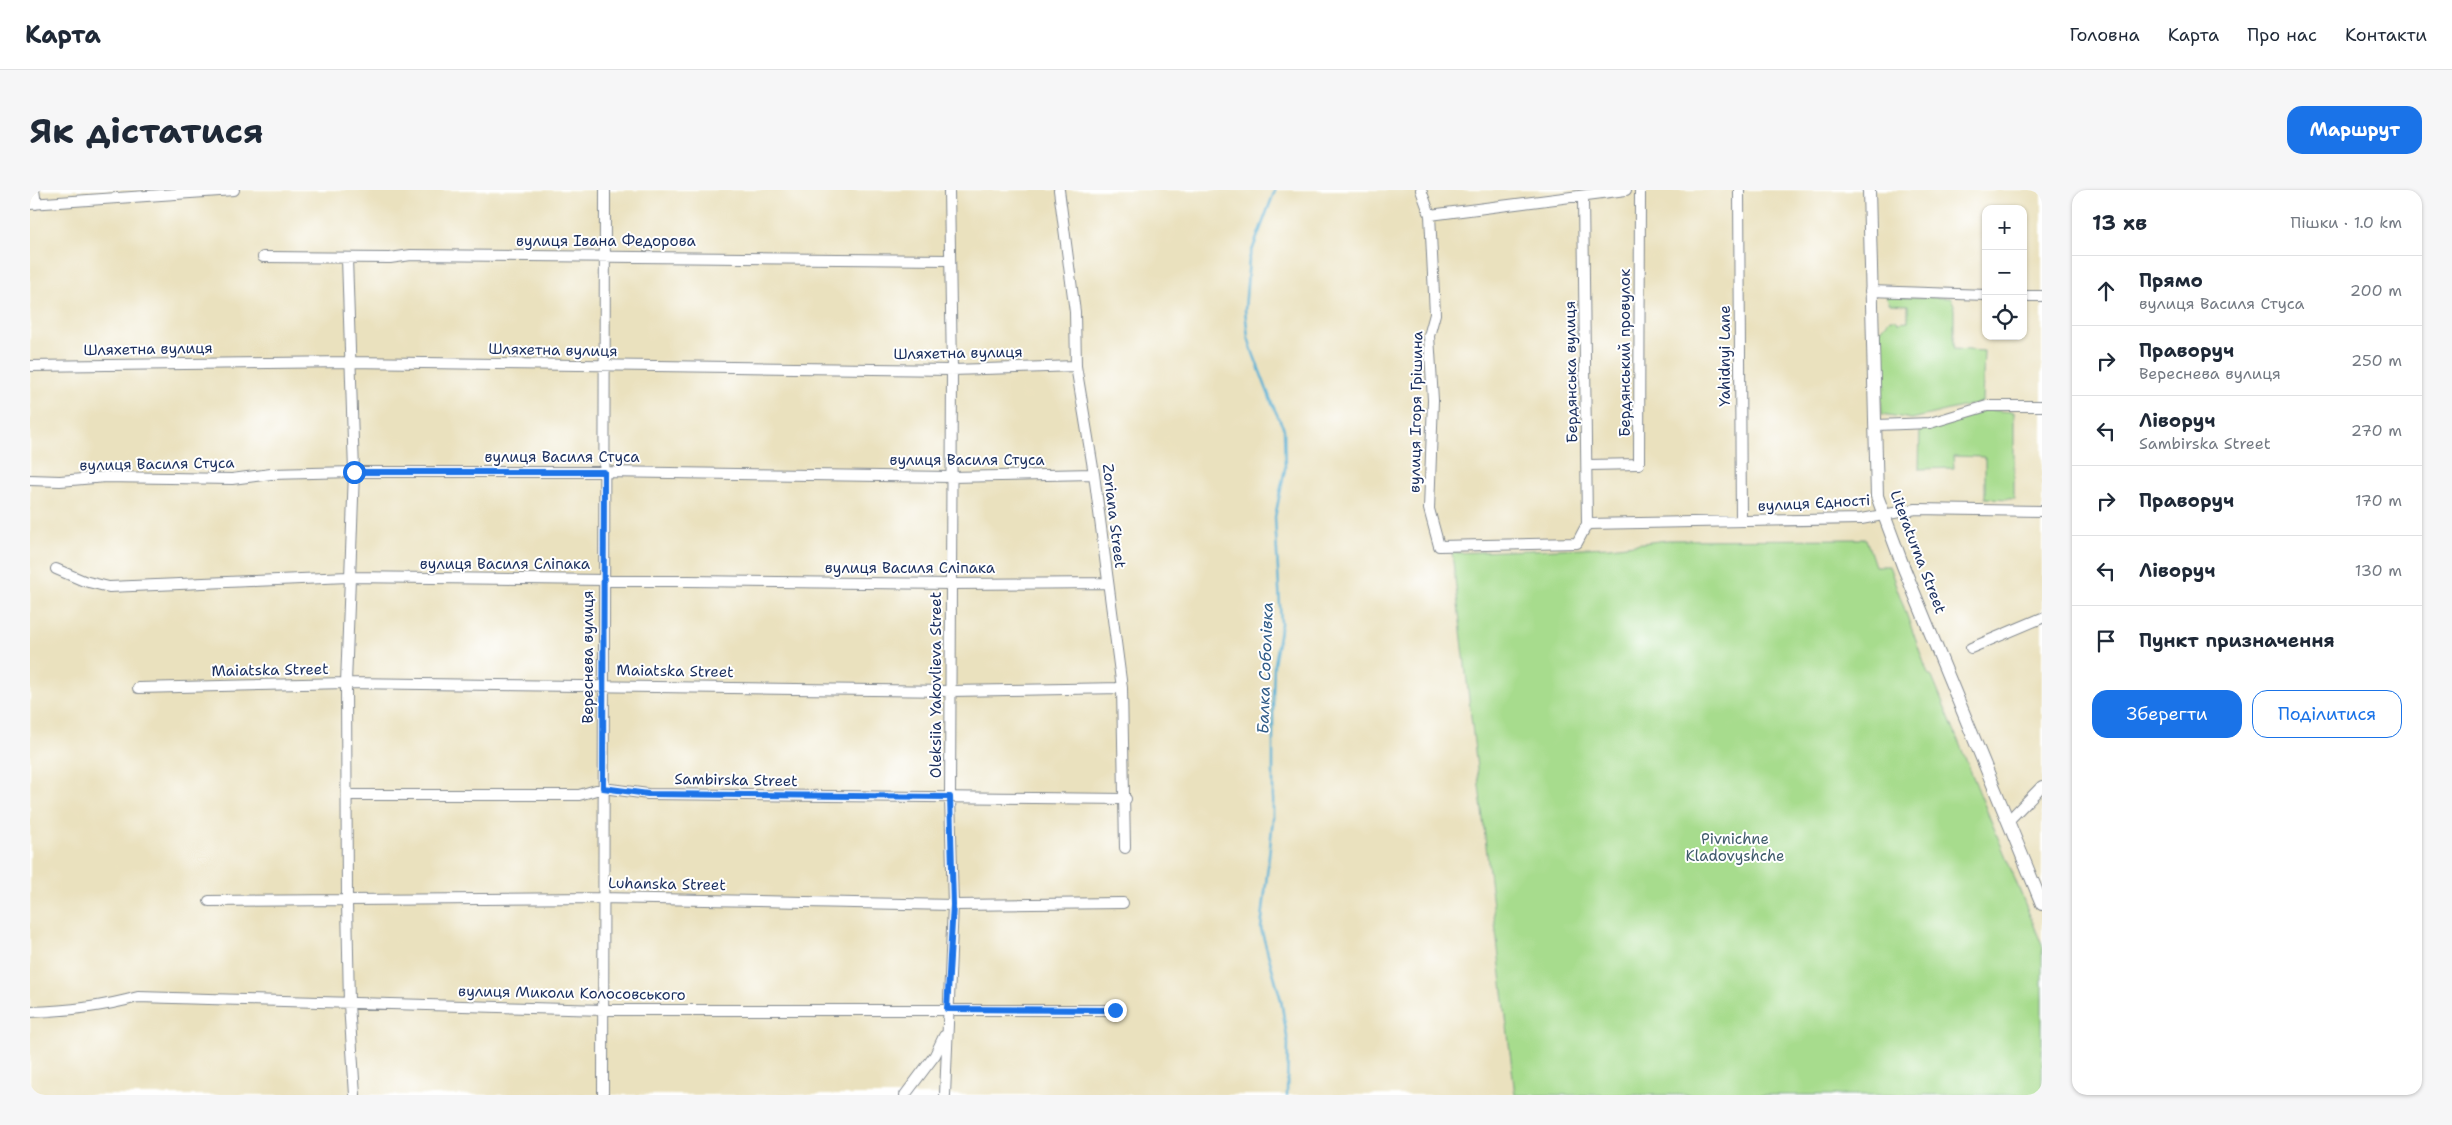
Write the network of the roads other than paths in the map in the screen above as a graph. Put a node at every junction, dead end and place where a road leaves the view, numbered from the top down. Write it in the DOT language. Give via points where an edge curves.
graph roads {
  1 [pos="34,190"];
  2 [pos="234,190"];
  3 [pos="605,190"];
  4 [pos="949,190"];
  5 [pos="1059,190"];
  6 [pos="1421,190"];
  7 [pos="1626,190"];
  8 [pos="1640,190"];
  9 [pos="1739,190"];
  10 [pos="1869,190"];
  11 [pos="183,192"];
  12 [pos="1562,195"];
  13 [pos="1583,197"];
  14 [pos="33,204"];
  15 [pos="1430,215"];
  16 [pos="605,256"];
  17 [pos="263,257"];
  18 [pos="347,258"];
  19 [pos="949,260"];
  20 [pos="1870,291"];
  21 [pos="1982,295"];
  22 [pos="2027,296"];
  23 [pos="2042,296"];
  24 [pos="349,362"];
  25 [pos="30,366"];
  26 [pos="604,366"];
  27 [pos="1076,366"];
  28 [pos="952,370"];
  29 [pos="2042,406"];
  30 [pos="1877,425"];
  31 [pos="1588,465"];
  32 [pos="354,472"];
  33 [pos="604,472"];
  34 [pos="1094,474"];
  35 [pos="951,476"];
  36 [pos="30,480"];
  37 [pos="2042,511"];
  38 [pos="1883,514"];
  39 [pos="1740,521"];
  40 [pos="1588,524"];
  41 [pos="56,569"];
  42 [pos="348,577"];
  43 [pos="604,579"];
  44 [pos="1107,583"];
  45 [pos="952,584"];
  46 [pos="2042,618"];
  47 [pos="1971,648"];
  48 [pos="346,683"];
  49 [pos="603,685"];
  50 [pos="138,688"];
  51 [pos="1122,688"];
  52 [pos="952,691"];
  53 [pos="2042,786"];
  54 [pos="603,788"];
  55 [pos="348,796"];
  56 [pos="950,797"];
  57 [pos="1126,798"];
  58 [pos="2008,821"];
  59 [pos="1125,848"];
  60 [pos="602,898"];
  61 [pos="209,901"];
  62 [pos="347,902"];
  63 [pos="1124,903"];
  64 [pos="2042,904"];
  65 [pos="953,905"];
  66 [pos="349,1004"];
  67 [pos="947,1009"];
  68 [pos="604,1010"];
  69 [pos="1115,1010"];
  70 [pos="30,1012"];
  71 [pos="946,1030"];
  72 [pos="355,1095"];
  73 [pos="603,1095"];
  74 [pos="905,1095"];
  75 [pos="945,1095"];
  1 -- 14 [label="street"];
  2 -- 11 [label="street"];
  3 -- 16 [label="street, Вереснева вулиця"];
  4 -- 19 [label="street, Oleksiia Yakovlieva Street"];
  5 -- 27 [label="street, Zoriana Street" via="1075,312"];
  6 -- 15 [label="street, вулиця Ігоря Грішина"];
  7 -- 13 [label="street"];
  8 -- 31 [label="street, Бердянський провулок" via="1639,464"];
  9 -- 39 [label="street, Yahidnyi Lane"];
  10 -- 20 [label="street, Literaturna Street"];
  11 -- 14 [label="street"];
  12 -- 13 [label="street"];
  12 -- 15 [label="street"];
  13 -- 31 [label="street, Бердянська вулиця"];
  15 -- 40 [label="street, вулиця Ігоря Грішина" via="1435,314 1429,336 1433,400 1429,509 1439,546 1577,543"];
  16 -- 18 [label="street, вулиця Івана Федорова" via="411,255"];
  16 -- 19 [label="street, вулиця Івана Федорова"];
  16 -- 26 [label="street, Вереснева вулиця"];
  17 -- 18 [label="street, вулиця Івана Федорова"];
  18 -- 24 [label="street"];
  19 -- 28 [label="street, Oleksiia Yakovlieva Street"];
  20 -- 21 [label="street"];
  20 -- 30 [label="street, Literaturna Street"];
  22 -- 23 [label="street"];
  24 -- 25 [label="street, Шляхетна вулиця"];
  24 -- 26 [label="street, Шляхетна вулиця"];
  24 -- 32 [label="street"];
  26 -- 28 [label="street, Шляхетна вулиця"];
  26 -- 33 [label="street, Вереснева вулиця"];
  27 -- 28 [label="street, Шляхетна вулиця"];
  27 -- 34 [label="street, Zoriana Street"];
  28 -- 35 [label="street, Oleksiia Yakovlieva Street"];
  29 -- 30 [label="street" via="1987,406 1930,422"];
  30 -- 38 [label="street, Literaturna Street" via="1875,472"];
  31 -- 40 [label="street, Бердянська вулиця"];
  32 -- 33 [label="street, вулиця Василя Стуса"];
  32 -- 36 [label="street, вулиця Василя Стуса" via="271,474 232,479"];
  32 -- 42 [label="street" via="353,541"];
  33 -- 35 [label="street, вулиця Василя Стуса"];
  33 -- 43 [label="street, Вереснева вулиця"];
  34 -- 35 [label="street, вулиця Василя Стуса"];
  34 -- 44 [label="street, Zoriana Street"];
  35 -- 45 [label="street, Oleksiia Yakovlieva Street"];
  37 -- 38 [label="street, вулиця Єдності" via="1916,510"];
  38 -- 39 [label="street, вулиця Єдності" via="1861,519"];
  38 -- 58 [label="street, Literaturna Street"];
  39 -- 40 [label="street, вулиця Єдності"];
  41 -- 42 [label="street, вулиця Василя Сліпака" via="109,587"];
  42 -- 43 [label="street, вулиця Василя Сліпака"];
  42 -- 48 [label="street"];
  43 -- 45 [label="street, вулиця Василя Сліпака"];
  43 -- 49 [label="street, Вереснева вулиця"];
  44 -- 45 [label="street, вулиця Василя Сліпака"];
  44 -- 51 [label="street, Zoriana Street"];
  45 -- 52 [label="street, Oleksiia Yakovlieva Street"];
  46 -- 47 [label="street"];
  48 -- 49 [label="street, Maiatska Street"];
  48 -- 50 [label="street, Maiatska Street"];
  48 -- 55 [label="street"];
  49 -- 52 [label="street, Maiatska Street"];
  49 -- 54 [label="street, Вереснева вулиця"];
  51 -- 52 [label="street, Maiatska Street"];
  51 -- 57 [label="street, Zoriana Street"];
  52 -- 56 [label="street, Oleksiia Yakovlieva Street"];
  53 -- 58 [label="street"];
  54 -- 55 [label="street, Sambirska Street" via="579,794"];
  54 -- 56 [label="street, Sambirska Street" via="648,794"];
  54 -- 60 [label="street, Вереснева вулиця"];
  55 -- 62 [label="street"];
  56 -- 57 [label="street, Sambirska Street"];
  56 -- 65 [label="street, Oleksiia Yakovlieva Street"];
  57 -- 59 [label="street, Zoriana Street"];
  58 -- 64 [label="street, Literaturna Street"];
  60 -- 62 [label="street, Luhanska Street"];
  60 -- 65 [label="street, Luhanska Street"];
  60 -- 68 [label="street, Вереснева вулиця"];
  61 -- 62 [label="street, Luhanska Street"];
  62 -- 66 [label="street"];
  63 -- 65 [label="street, Luhanska Street"];
  65 -- 67 [label="street, Oleksiia Yakovlieva Street"];
  66 -- 68 [label="street, вулиця Миколи Колосовського"];
  66 -- 70 [label="street, вулиця Миколи Колосовського" via="138,997 106,1006"];
  66 -- 72 [label="street"];
  67 -- 68 [label="street, вулиця Миколи Колосовського"];
  67 -- 69 [label="street, вулиця Миколи Колосовського"];
  67 -- 71 [label="street, Oleksiia Yakovlieva Street"];
  68 -- 73 [label="street, Вереснева вулиця"];
  71 -- 74 [label="street" via="935,1055"];
  71 -- 75 [label="street, Oleksiia Yakovlieva Street"];
}
